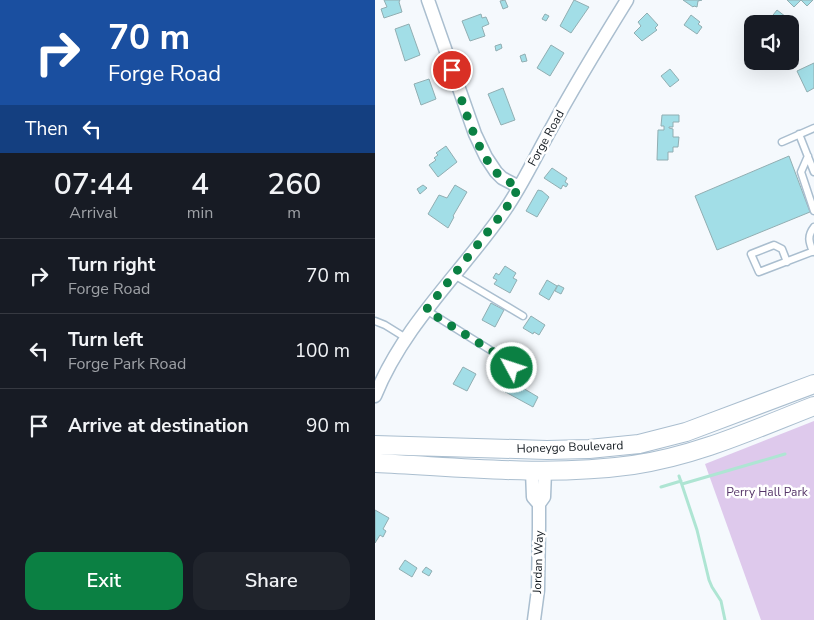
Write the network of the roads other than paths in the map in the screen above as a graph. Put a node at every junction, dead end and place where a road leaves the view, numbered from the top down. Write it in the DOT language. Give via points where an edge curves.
graph roads {
  1 [pos="428,0"];
  2 [pos="627,0"];
  3 [pos="814,128"];
  4 [pos="799,134"];
  5 [pos="782,142"];
  6 [pos="808,156"];
  7 [pos="814,172"];
  8 [pos="519,187"];
  9 [pos="814,211"];
  10 [pos="814,227"];
  11 [pos="813,252"];
  12 [pos="787,262"];
  13 [pos="454,275"];
  14 [pos="426,310"];
  15 [pos="523,316"];
  16 [pos="375,321"];
  17 [pos="406,338"];
  18 [pos="512,368"];
  19 [pos="814,384"];
  20 [pos="375,396"];
  21 [pos="814,406"];
  22 [pos="375,445"];
  23 [pos="375,463"];
  24 [pos="539,471"];
  25 [pos="534,620"];
  1 -- 8 [label="street" via="486,157 502,178"];
  2 -- 8 [label="street, Forge Road"];
  3 -- 4 [label="lane"];
  4 -- 5 [label="lane"];
  4 -- 6 [label="lane"];
  6 -- 7 [label="lane"];
  6 -- 9 [label="lane" via="801,172"];
  8 -- 13 [label="street, Forge Road"];
  10 -- 11 [label="lane" via="808,241"];
  11 -- 12 [label="lane"];
  12 -- 12 [label="lane" via="759,272 751,254 774,245 782,249"];
  13 -- 14 [label="street, Forge Road"];
  13 -- 15 [label="lane"];
  14 -- 17 [label="street, Forge Road"];
  14 -- 18 [label="lane" via="495,353"];
  16 -- 17 [label="lane"];
  17 -- 20 [label="street, Forge Road"];
  19 -- 22 [label="main road, Honeygo Boulevard" via="686,432 639,444 547,450"];
  21 -- 24 [label="main road, Honeygo Boulevard" via="691,452 635,464"];
  23 -- 24 [label="main road, Honeygo Boulevard"];
  24 -- 25 [label="street, Jordan Way" via="533,497 539,504 538,590"];
}
